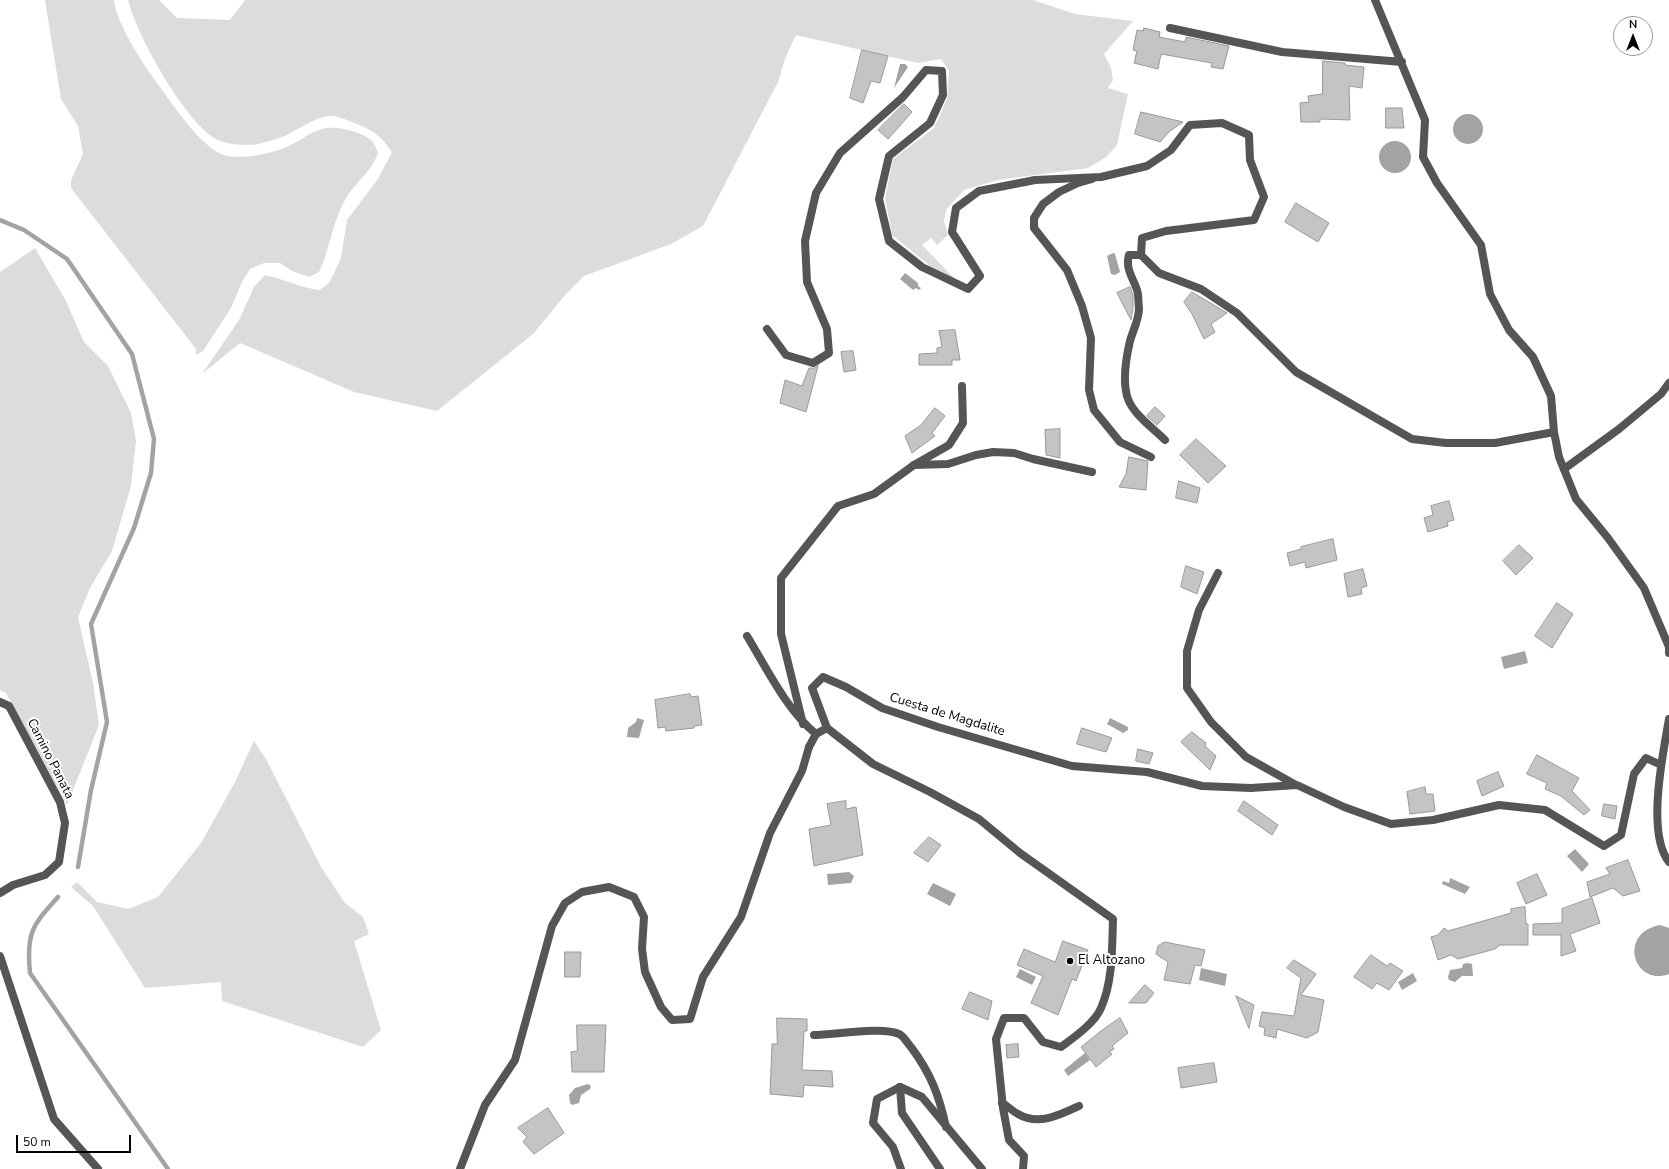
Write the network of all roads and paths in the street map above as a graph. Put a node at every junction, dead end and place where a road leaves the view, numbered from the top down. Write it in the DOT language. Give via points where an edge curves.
graph roads {
  1 [pos="1375,0"];
  2 [pos="1170,28"];
  3 [pos="1402,62"];
  4 [pos="1101,177"];
  5 [pos="1141,255"];
  6 [pos="767,329"];
  7 [pos="1669,383"];
  8 [pos="962,386"];
  9 [pos="1554,432"];
  10 [pos="1165,440"];
  11 [pos="1151,457"];
  12 [pos="914,465"];
  13 [pos="1564,469"];
  14 [pos="1092,472"];
  15 [pos="1218,573"];
  16 [pos="747,636"];
  17 [pos="1669,653"];
  18 [pos="0,702"];
  19 [pos="1669,719"];
  20 [pos="804,724"];
  21 [pos="828,728"];
  22 [pos="816,734"];
  23 [pos="1661,765"];
  24 [pos="1297,785"];
  25 [pos="1669,862"];
  26 [pos="0,893"];
  27 [pos="0,956"];
  28 [pos="814,1035"];
  29 [pos="900,1087"];
  30 [pos="1002,1103"];
  31 [pos="1079,1106"];
  32 [pos="946,1127"];
  33 [pos="98,1169"];
  34 [pos="460,1169"];
  35 [pos="901,1169"];
  36 [pos="940,1169"];
  37 [pos="982,1169"];
  38 [pos="1023,1169"];
  1 -- 3 [label="street"];
  2 -- 3 [label="street" via="1282,52"];
  3 -- 9 [label="street" via="1425,120 1423,157 1437,184 1481,245 1490,294 1509,330 1533,357 1551,396"];
  4 -- 5 [label="street" via="1147,166 1171,150 1190,125 1222,123 1248,135 1250,160 1264,197 1254,220 1166,231 1142,238"];
  4 -- 6 [label="street" via="1035,180 979,191 956,208 952,232 980,276 968,289 922,267 889,241 880,199 889,156 930,123 942,95 942,71 926,70 903,97 840,153 816,193 805,241 807,282 827,329 829,353 813,363 786,355"];
  4 -- 11 [label="street" via="1078,183 1059,192 1043,204 1034,218 1034,228 1067,270 1082,306 1091,338 1089,390 1094,410 1120,442"];
  5 -- 9 [label="street" via="1159,273 1201,289 1238,312 1296,372 1412,439 1446,443 1495,443"];
  5 -- 10 [label="street" via="1129,255 1128,260 1128,268 1137,291 1139,317 1130,343 1125,373 1126,386 1128,399 1133,407"];
  7 -- 13 [label="street" via="1661,394 1619,429"];
  8 -- 12 [label="street" via="963,423 949,445"];
  9 -- 13 [label="street"];
  12 -- 14 [label="street" via="948,464 976,455 1014,452 1033,459"];
  12 -- 20 [label="street" via="874,494 838,506 781,578 781,634"];
  13 -- 17 [label="street" via="1576,499 1644,588 1669,647"];
  15 -- 24 [label="street" via="1198,610 1187,651 1188,688 1211,722 1246,757"];
  16 -- 20 [label="street" via="773,681"];
  18 -- 26 [label="street, Camino Panata" via="9,706 60,802 65,823 60,862 45,875 13,885"];
  19 -- 23 [label="street"];
  20 -- 22 [label="street"];
  21 -- 22 [label="street"];
  21 -- 24 [label="street, Cuesta de Magdalite" via="812,688 823,677 882,708 1072,766 1147,772 1202,786 1251,788"];
  21 -- 30 [label="street, Cuesta de Magdalite" via="873,764 979,819 1020,853 1113,919 1110,974 1101,1009 1079,1033 1061,1047 1043,1042 1024,1018 1004,1018 996,1039"];
  22 -- 34 [label="street" via="802,771 770,833 741,916 703,977 690,1019 672,1020 661,1007 645,972 642,949 644,916 634,897 609,887 582,892 565,903 552,926 514,1060 485,1105"];
  23 -- 24 [label="street, Cuesta de Magdalite" via="1646,758 1634,774 1621,835 1604,846 1545,810 1499,805 1433,820 1391,824 1344,807"];
  23 -- 25 [label="street" via="1657,813 1662,853"];
  27 -- 33 [label="street" via="54,1119"];
  28 -- 32 [label="street" via="875,1031 898,1034 905,1039 928,1071 935,1086"];
  29 -- 32 [label="street" via="922,1097"];
  29 -- 35 [label="street" via="877,1098 873,1123 893,1147"];
  29 -- 36 [label="street" via="902,1113"];
  30 -- 31 [label="street" via="1017,1114 1035,1119 1054,1118"];
  30 -- 38 [label="street, Cuesta de Magdalite" via="1009,1140 1024,1156"];
  32 -- 37 [label="street"];
}
